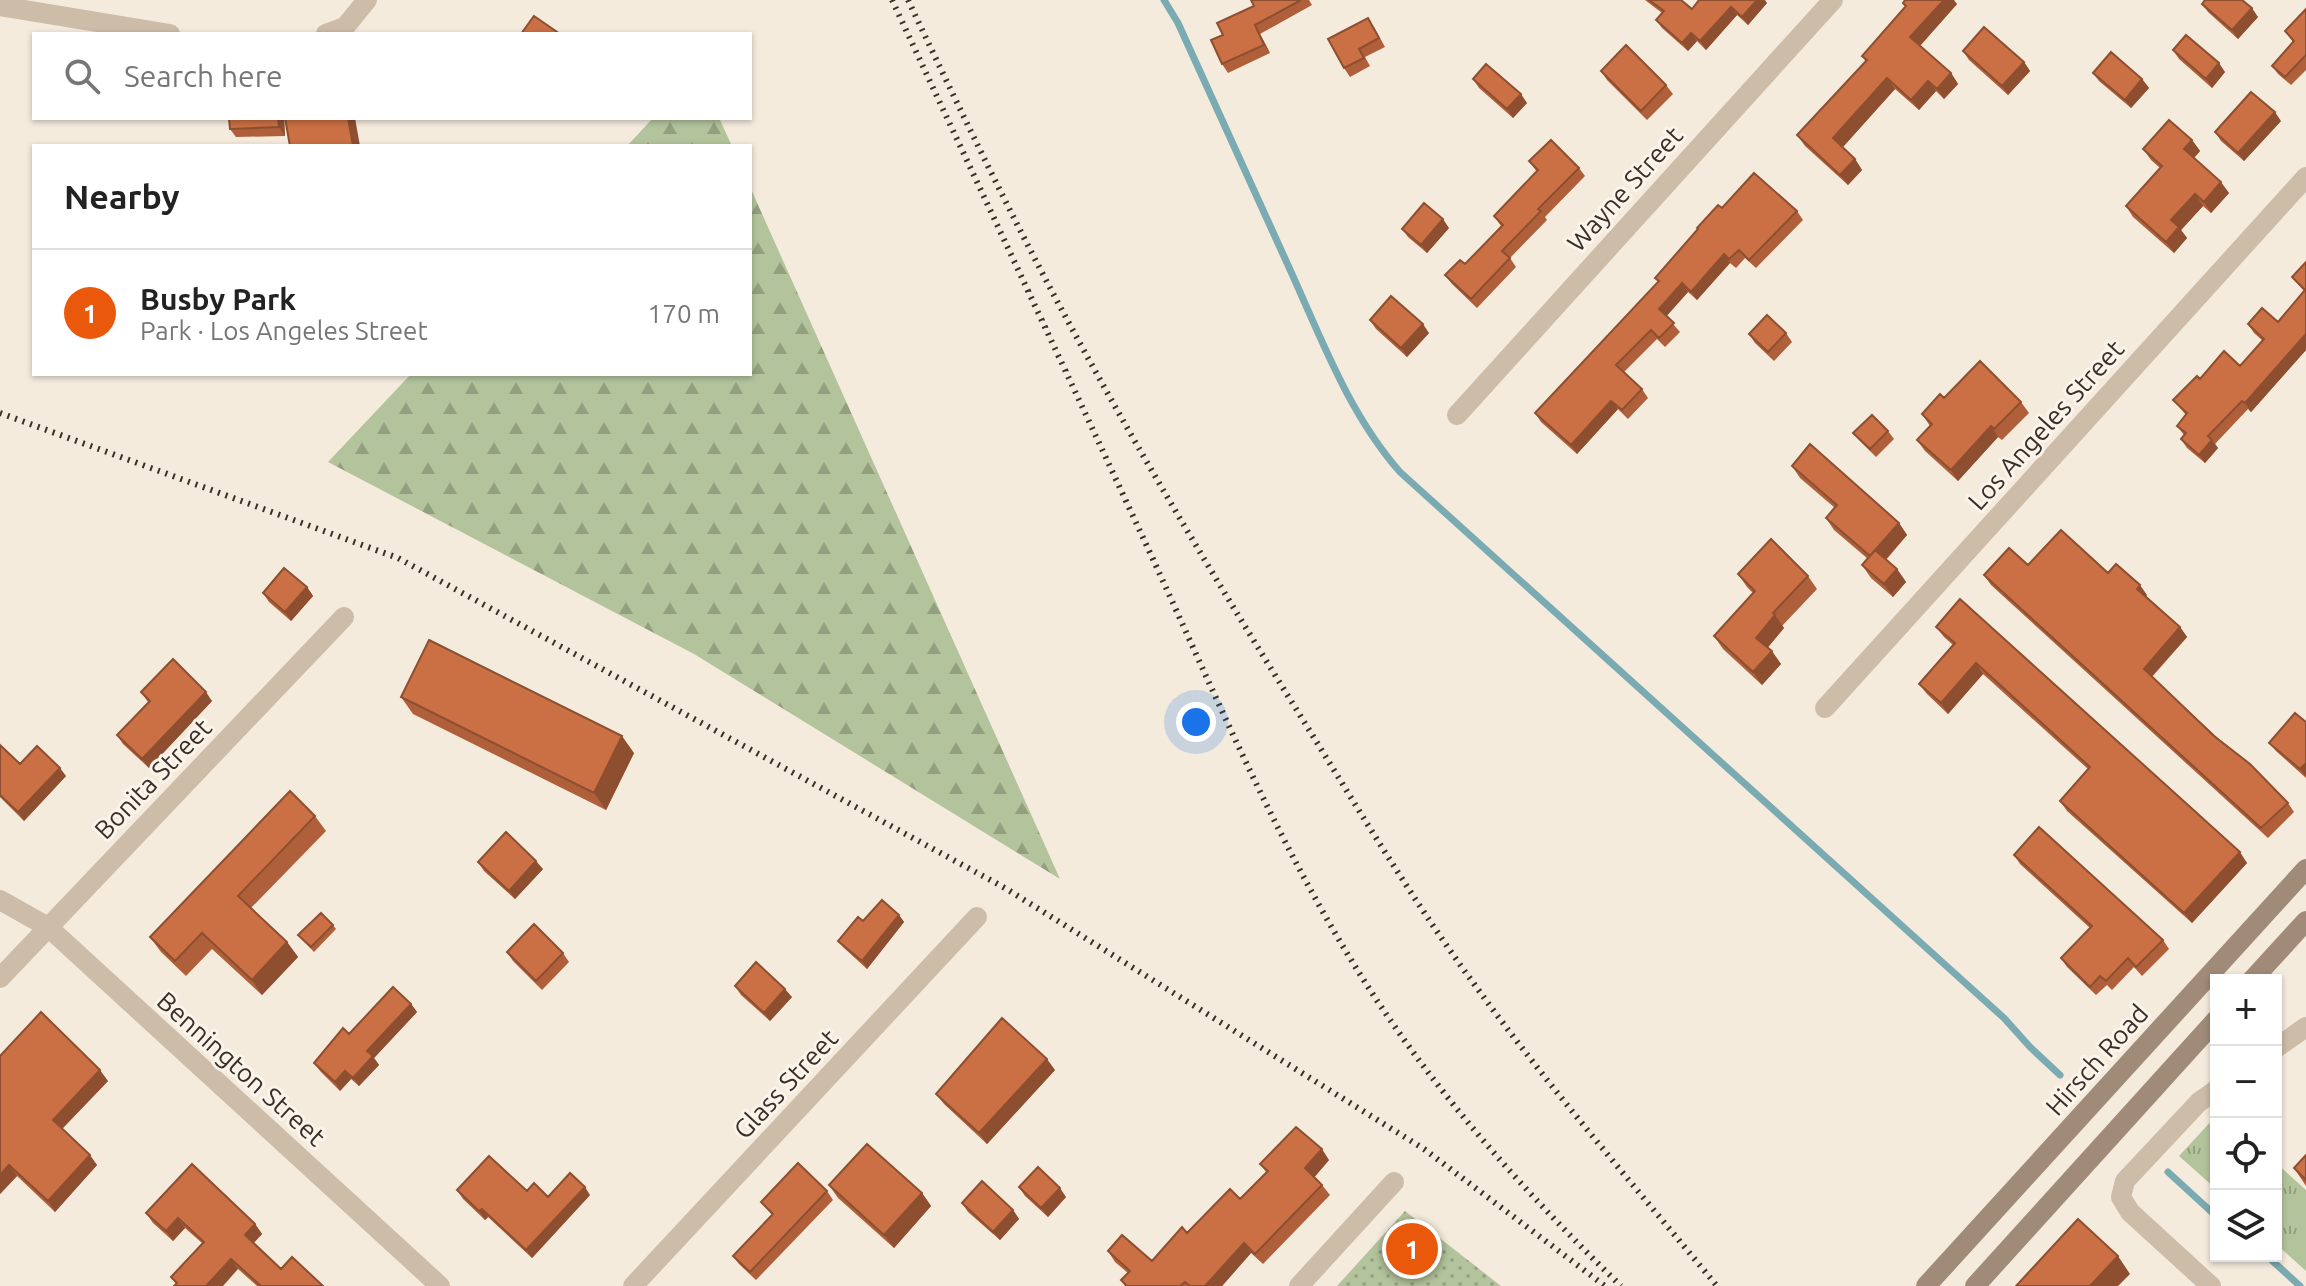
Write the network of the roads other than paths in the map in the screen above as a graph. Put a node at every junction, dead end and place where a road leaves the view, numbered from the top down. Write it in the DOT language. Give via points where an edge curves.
graph roads {
  1 [pos="367,0"];
  2 [pos="1833,0"];
  3 [pos="0,6"];
  4 [pos="158,32"];
  5 [pos="331,32"];
  6 [pos="2306,177"];
  7 [pos="1457,415"];
  8 [pos="344,617"];
  9 [pos="1825,708"];
  10 [pos="2306,869"];
  11 [pos="0,900"];
  12 [pos="977,917"];
  13 [pos="2306,921"];
  14 [pos="48,927"];
  15 [pos="2257,974"];
  16 [pos="0,978"];
  17 [pos="2210,1027"];
  18 [pos="2306,1027"];
  19 [pos="2279,1046"];
  20 [pos="2210,1094"];
  21 [pos="1394,1182"];
  22 [pos="440,1286"];
  23 [pos="633,1286"];
  24 [pos="1299,1286"];
  25 [pos="1926,1286"];
  26 [pos="1975,1286"];
  27 [pos="2211,1286"];
  1 -- 5 [label="street" via="345,27"];
  2 -- 7 [label="street, Wayne Street"];
  3 -- 4 [label="street"];
  6 -- 9 [label="street, Los Angeles Street"];
  8 -- 14 [label="street, Bonita Street"];
  10 -- 25 [label="main road, Hirsch Road"];
  11 -- 14 [label="street, Bennington Street"];
  12 -- 23 [label="street, Glass Street"];
  13 -- 15 [label="main road"];
  14 -- 16 [label="street, Bonita Street"];
  14 -- 22 [label="street, Bennington Street"];
  17 -- 26 [label="main road"];
  18 -- 19 [label="street"];
  20 -- 27 [label="street" via="2125,1181 2121,1197 2130,1212"];
  21 -- 24 [label="street"];
}
